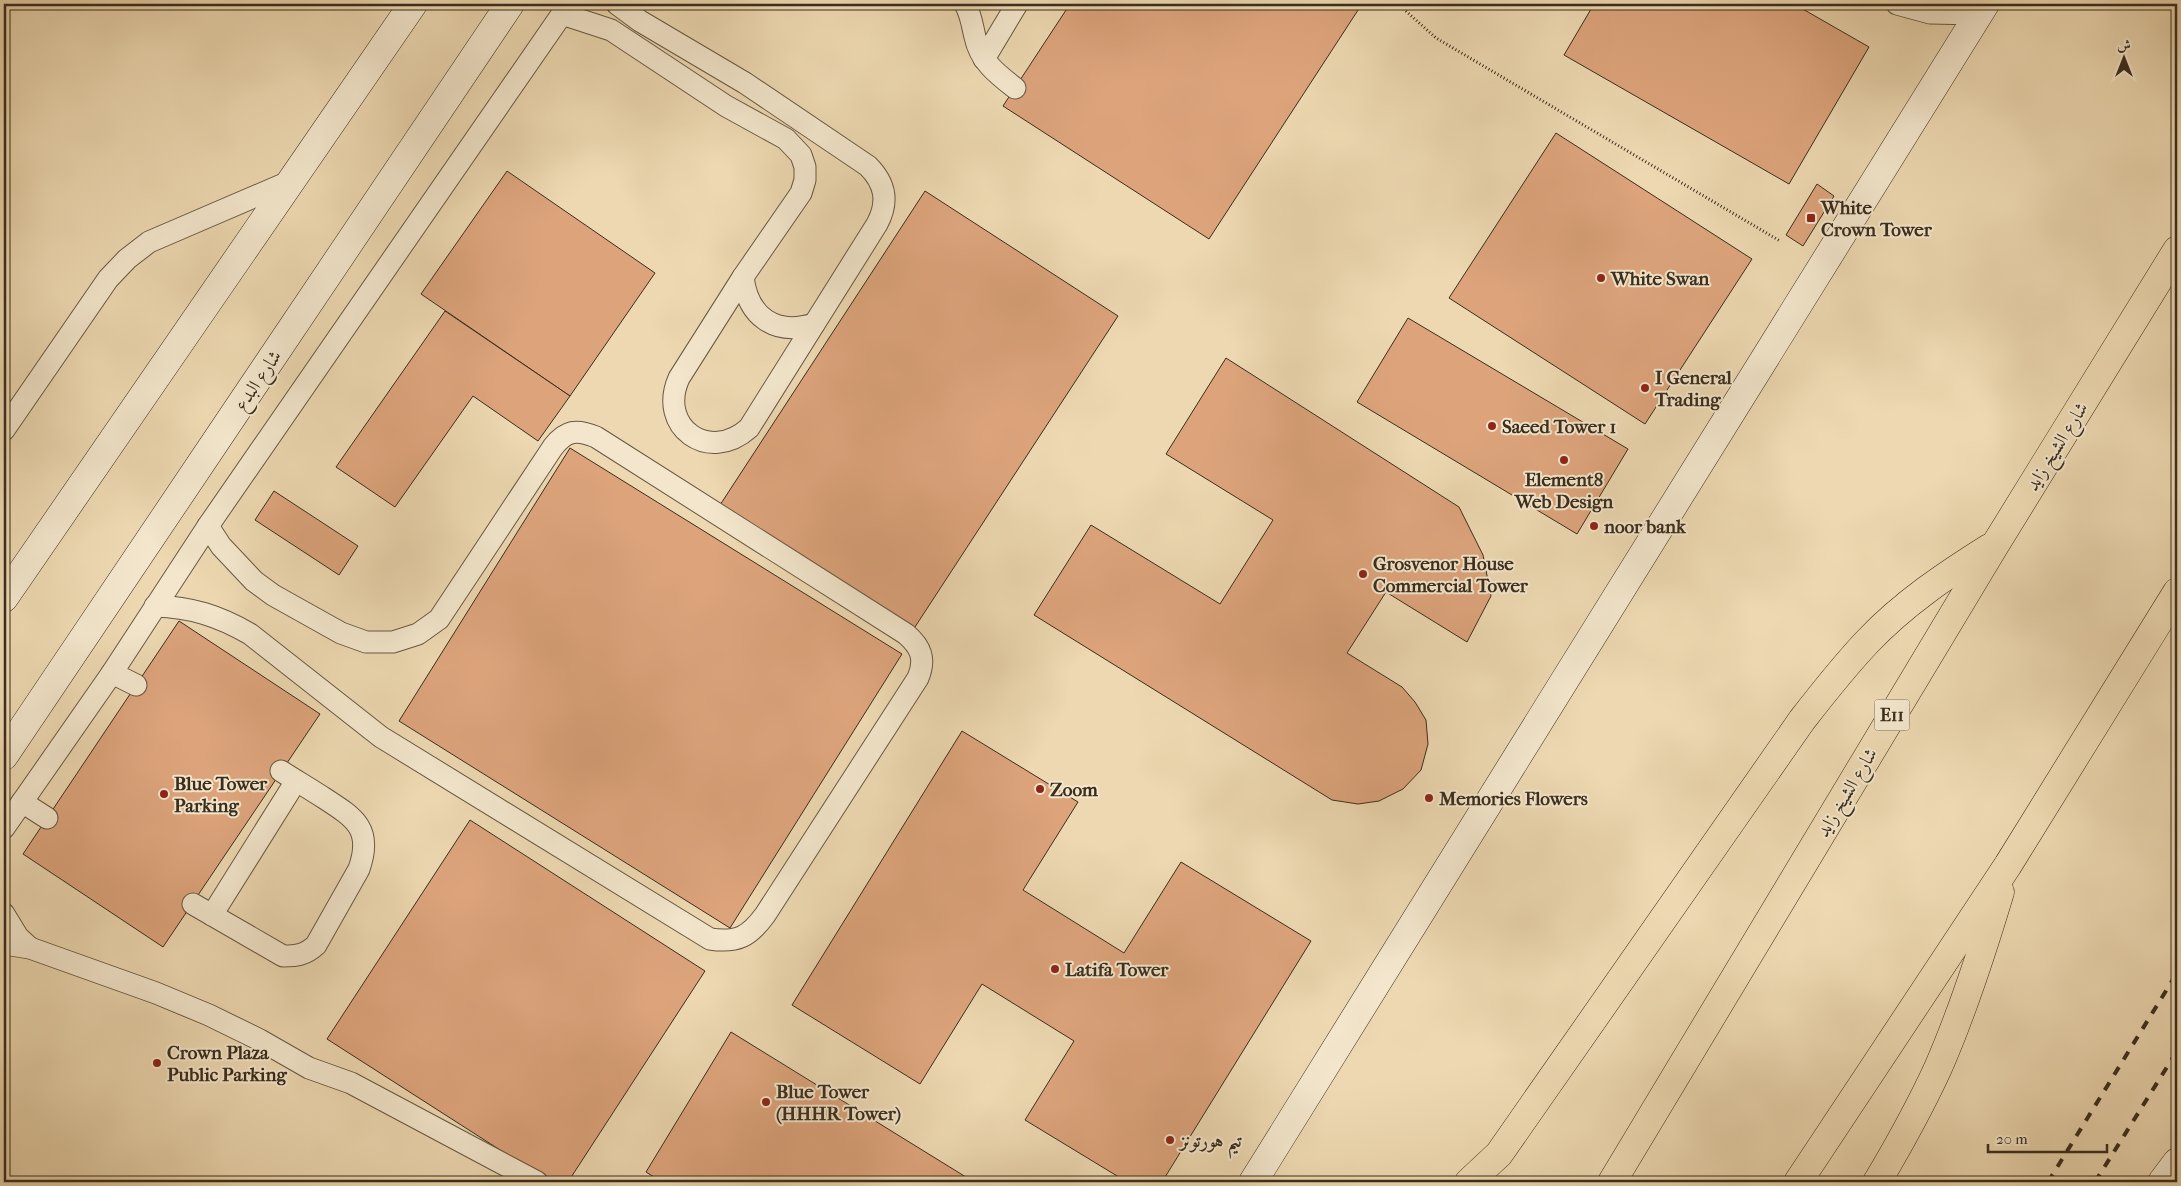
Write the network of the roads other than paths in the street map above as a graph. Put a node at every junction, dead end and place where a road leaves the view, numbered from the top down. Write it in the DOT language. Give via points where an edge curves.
graph roads {
  1 [pos="413,4"];
  2 [pos="510,4"];
  3 [pos="617,4"];
  4 [pos="965,4"];
  5 [pos="1017,4"];
  6 [pos="1897,4"];
  7 [pos="565,9"];
  8 [pos="1982,9"];
  9 [pos="984,59"];
  10 [pos="1015,88"];
  11 [pos="799,121"];
  12 [pos="786,139"];
  13 [pos="291,181"];
  14 [pos="2177,250"];
  15 [pos="743,276"];
  16 [pos="814,324"];
  17 [pos="4,430"];
  18 [pos="208,526"];
  19 [pos="1994,545"];
  20 [pos="2177,592"];
  21 [pos="4,598"];
  22 [pos="155,606"];
  23 [pos="112,673"];
  24 [pos="136,686"];
  25 [pos="4,756"];
  26 [pos="22,802"];
  27 [pos="47,818"];
  28 [pos="4,828"];
  29 [pos="2008,865"];
  30 [pos="193,904"];
  31 [pos="4,914"];
  32 [pos="212,914"];
  33 [pos="4,944"];
  34 [pos="30,948"];
  35 [pos="2177,1162"];
  36 [pos="537,1182"];
  37 [pos="1253,1182"];
  38 [pos="1469,1182"];
  39 [pos="1612,1182"];
  40 [pos="1798,1182"];
  41 [pos="1877,1182"];
  42 [pos="2162,1182"];
  1 -- 13 [label="main road"];
  2 -- 25 [label="main road, شارع البدع"];
  3 -- 11 [label="lane"];
  4 -- 9 [label="lane"];
  5 -- 9 [label="lane"];
  6 -- 8 [label="lane" via="1930,13"];
  7 -- 12 [label="lane" via="611,30 726,106"];
  7 -- 18 [label="lane"];
  8 -- 37 [label="main road"];
  9 -- 10 [label="lane"];
  11 -- 12 [label="lane"];
  11 -- 16 [label="lane" via="868,166 877,175 885,199 883,212"];
  12 -- 15 [label="lane" via="801,155 805,167 801,193"];
  13 -- 17 [label="lane" via="174,230 149,242 127,259 108,279"];
  13 -- 21 [label="main road"];
  14 -- 19 [label="highway, شارع الشيخ زايد / E11"];
  15 -- 16 [label="lane" via="744,292 759,316 786,328"];
  15 -- 16 [label="lane" via="674,390 675,415 690,435 714,443 739,437 749,428"];
  18 -- 22 [label="lane"];
  18 -- 22 [label="lane" via="237,564 273,595 341,633 366,642 393,642 418,634 439,619 553,447 561,437 572,432 584,432 906,634 920,649 922,669 761,922 742,937 726,941 710,939 404,752 250,634 228,621 205,612"];
  19 -- 38 [label="highway" via="1908,604 1833,679 1499,1154"];
  19 -- 39 [label="highway, شارع الشيخ زايد / E11"];
  20 -- 29 [label="highway"];
  22 -- 23 [label="lane"];
  23 -- 24 [label="lane"];
  23 -- 26 [label="lane"];
  26 -- 27 [label="lane"];
  26 -- 28 [label="lane"];
  29 -- 40 [label="highway"];
  29 -- 41 [label="highway" via="1964,1002 1937,1068"];
  30 -- 32 [label="lane"];
  31 -- 34 [label="lane" via="18,937"];
  32 -- 32 [label="lane" via="289,776 351,816 359,828 364,841 364,856 359,869 316,945 307,953 283,956"];
  33 -- 34 [label="lane"];
  34 -- 36 [label="lane" via="209,1015 309,1068 351,1083"];
  35 -- 42 [label="main road"];
}
